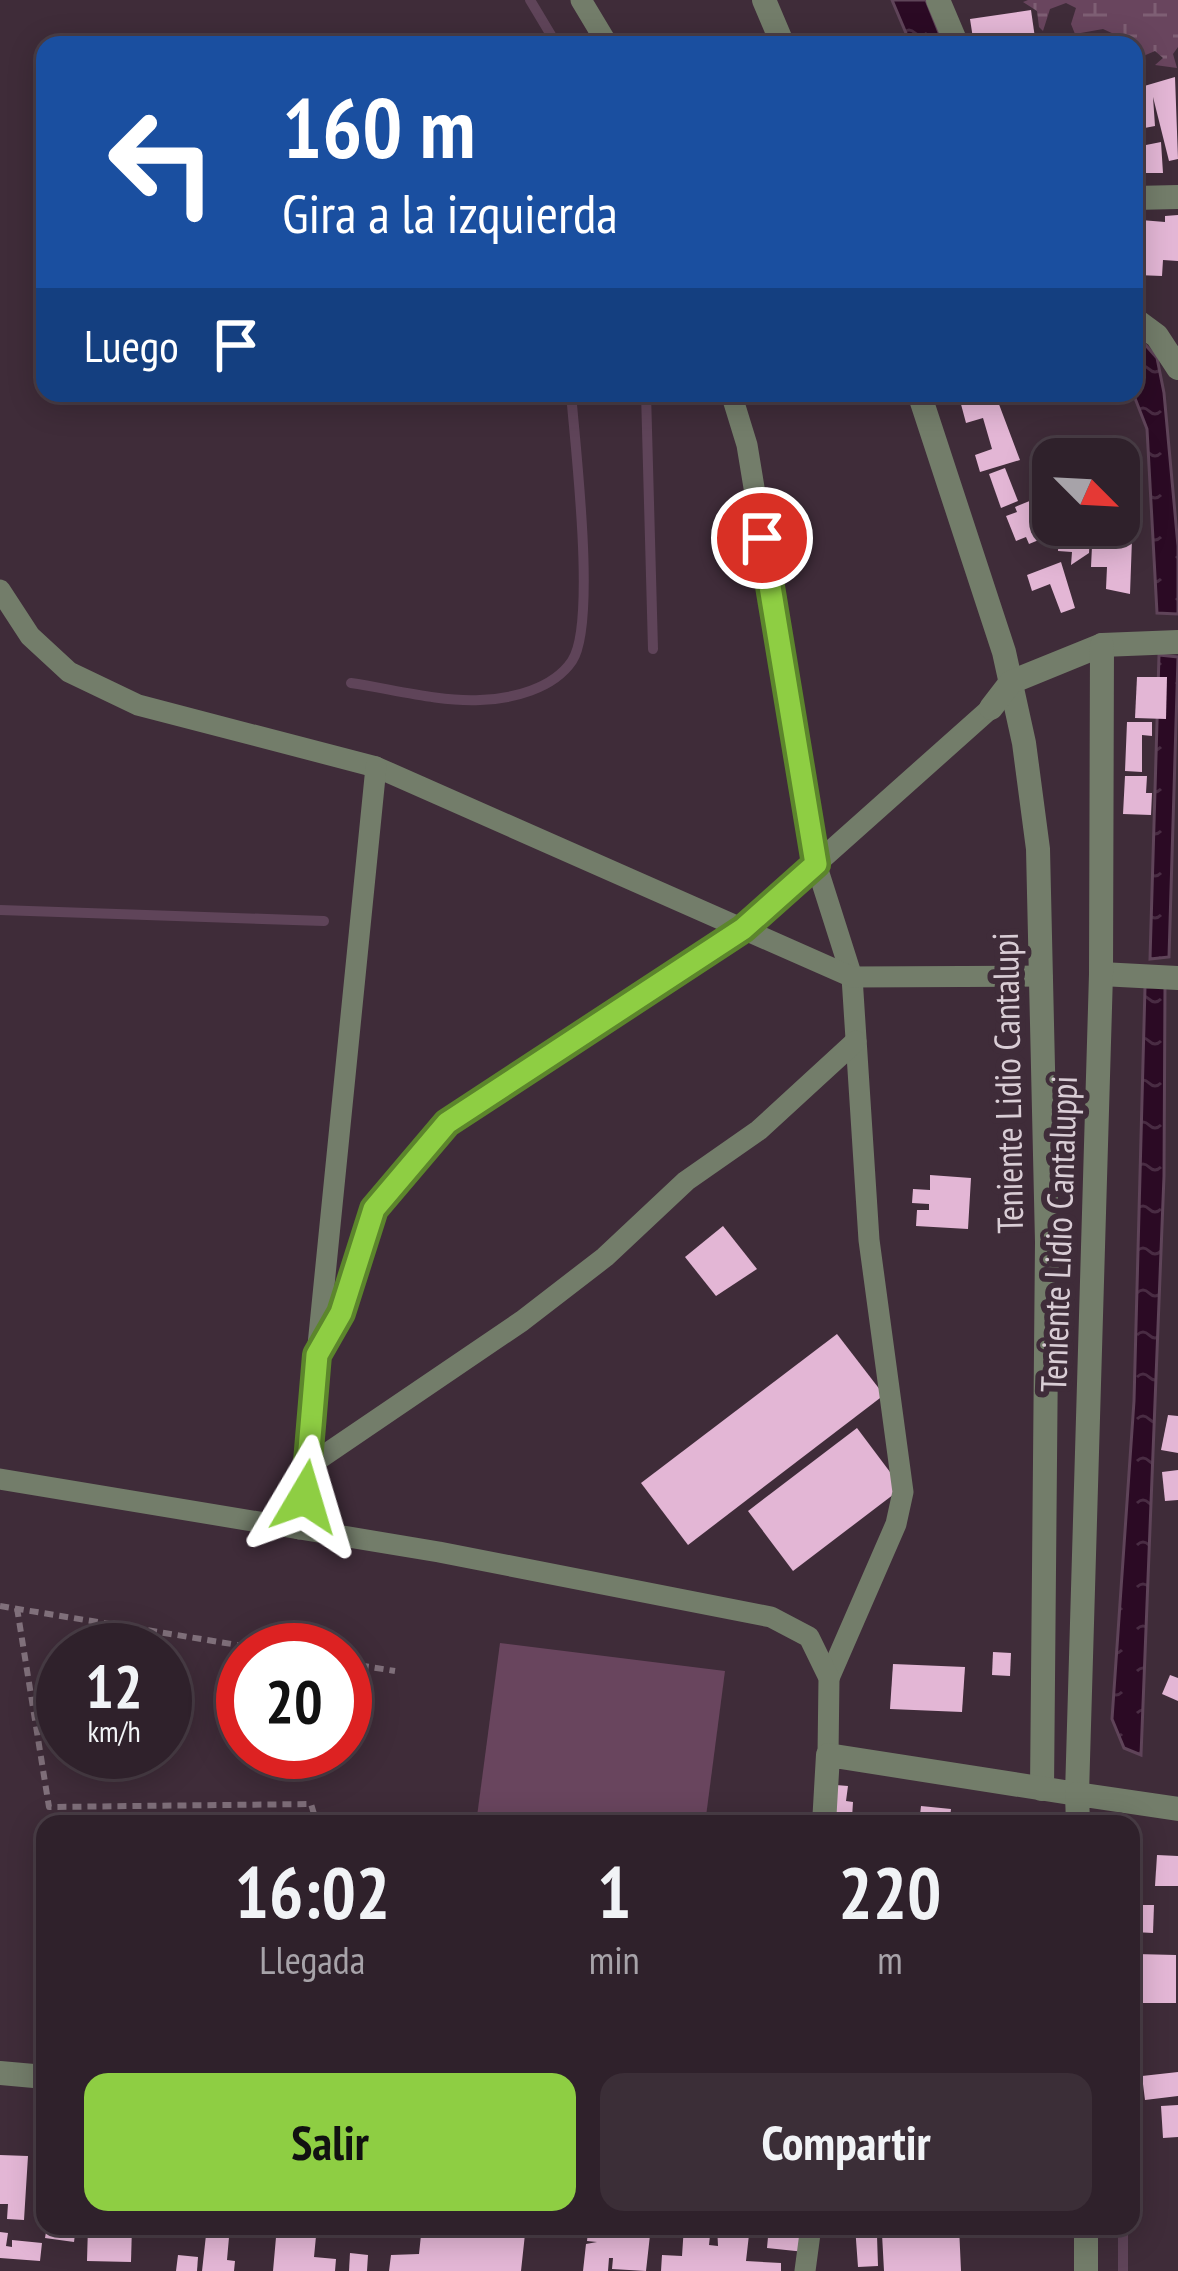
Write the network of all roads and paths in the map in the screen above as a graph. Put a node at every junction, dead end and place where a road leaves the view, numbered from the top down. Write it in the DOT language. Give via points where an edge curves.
graph roads {
  1 [pos="581,0"];
  2 [pos="764,0"];
  3 [pos="938,0"];
  4 [pos="603,36"];
  5 [pos="779,36"];
  6 [pos="953,36"];
  7 [pos="1178,197"];
  8 [pos="1143,198"];
  9 [pos="1143,326"];
  10 [pos="1178,368"];
  11 [pos="734,402"];
  12 [pos="922,402"];
  13 [pos="0,590"];
  14 [pos="1178,642"];
  15 [pos="1102,645"];
  16 [pos="1011,682"];
  17 [pos="991,708"];
  18 [pos="376,767"];
  19 [pos="816,864"];
  20 [pos="743,929"];
  21 [pos="1101,974"];
  22 [pos="1042,976"];
  23 [pos="852,977"];
  24 [pos="1178,978"];
  25 [pos="856,1041"];
  26 [pos="317,1355"];
  27 [pos="310,1465"];
  28 [pos="0,1479"];
  29 [pos="299,1529"];
  30 [pos="0,1606"];
  31 [pos="16,1608"];
  32 [pos="216,1641"];
  33 [pos="372,1667"];
  34 [pos="395,1671"];
  35 [pos="829,1678"];
  36 [pos="828,1755"];
  37 [pos="1042,1789"];
  38 [pos="1077,1794"];
  39 [pos="1178,1809"];
  40 [pos="314,1815"];
  41 [pos="825,1815"];
  42 [pos="1078,1815"];
  43 [pos="0,2073"];
  44 [pos="36,2076"];
  45 [pos="810,2235"];
  46 [pos="1085,2235"];
  47 [pos="805,2271"];
  48 [pos="1086,2271"];
  1 -- 4 [label="lane"];
  2 -- 5 [label="street"];
  3 -- 6 [label="street"];
  7 -- 8 [label="street"];
  9 -- 10 [label="street"];
  11 -- 19 [label="lane"];
  12 -- 16 [label="street, Teniente Lidio Cantalupi"];
  13 -- 18 [label="lane" via="30,635 69,672 138,705"];
  14 -- 15 [label="street"];
  15 -- 16 [label="street"];
  15 -- 21 [label="street, Teniente Lidio Cantaluppi"];
  16 -- 17 [label="street"];
  16 -- 22 [label="street, Teniente Lidio Cantalupi" via="1038,849"];
  17 -- 19 [label="lane"];
  18 -- 20 [label="lane"];
  18 -- 26 [label="lane"];
  19 -- 20 [label="lane"];
  19 -- 23 [label="lane"];
  20 -- 23 [label="lane"];
  20 -- 26 [label="lane" via="447,1123 374,1209 341,1313"];
  21 -- 24 [label="street"];
  21 -- 38 [label="street, Teniente Lidio Cantaluppi"];
  22 -- 23 [label="lane"];
  22 -- 37 [label="street, Teniente Lidio Cantalupi"];
  23 -- 25 [label="lane"];
  25 -- 27 [label="lane" via="522,1322"];
  25 -- 35 [label="lane" via="869,1240 904,1492"];
  26 -- 27 [label="lane"];
  27 -- 29 [label="lane"];
  28 -- 29 [label="lane"];
  29 -- 35 [label="lane" via="771,1617 809,1637"];
  30 -- 31 [label="path"];
  31 -- 32 [label="path"];
  31 -- 40 [label="path" via="49,1807 311,1804"];
  33 -- 34 [label="path"];
  35 -- 36 [label="lane"];
  36 -- 37 [label="street"];
  36 -- 41 [label="street"];
  37 -- 38 [label="street"];
  38 -- 39 [label="street"];
  38 -- 42 [label="street, Teniente Lidio Cantaluppi"];
  43 -- 44 [label="street"];
  45 -- 47 [label="lane"];
  46 -- 48 [label="street"];
}
